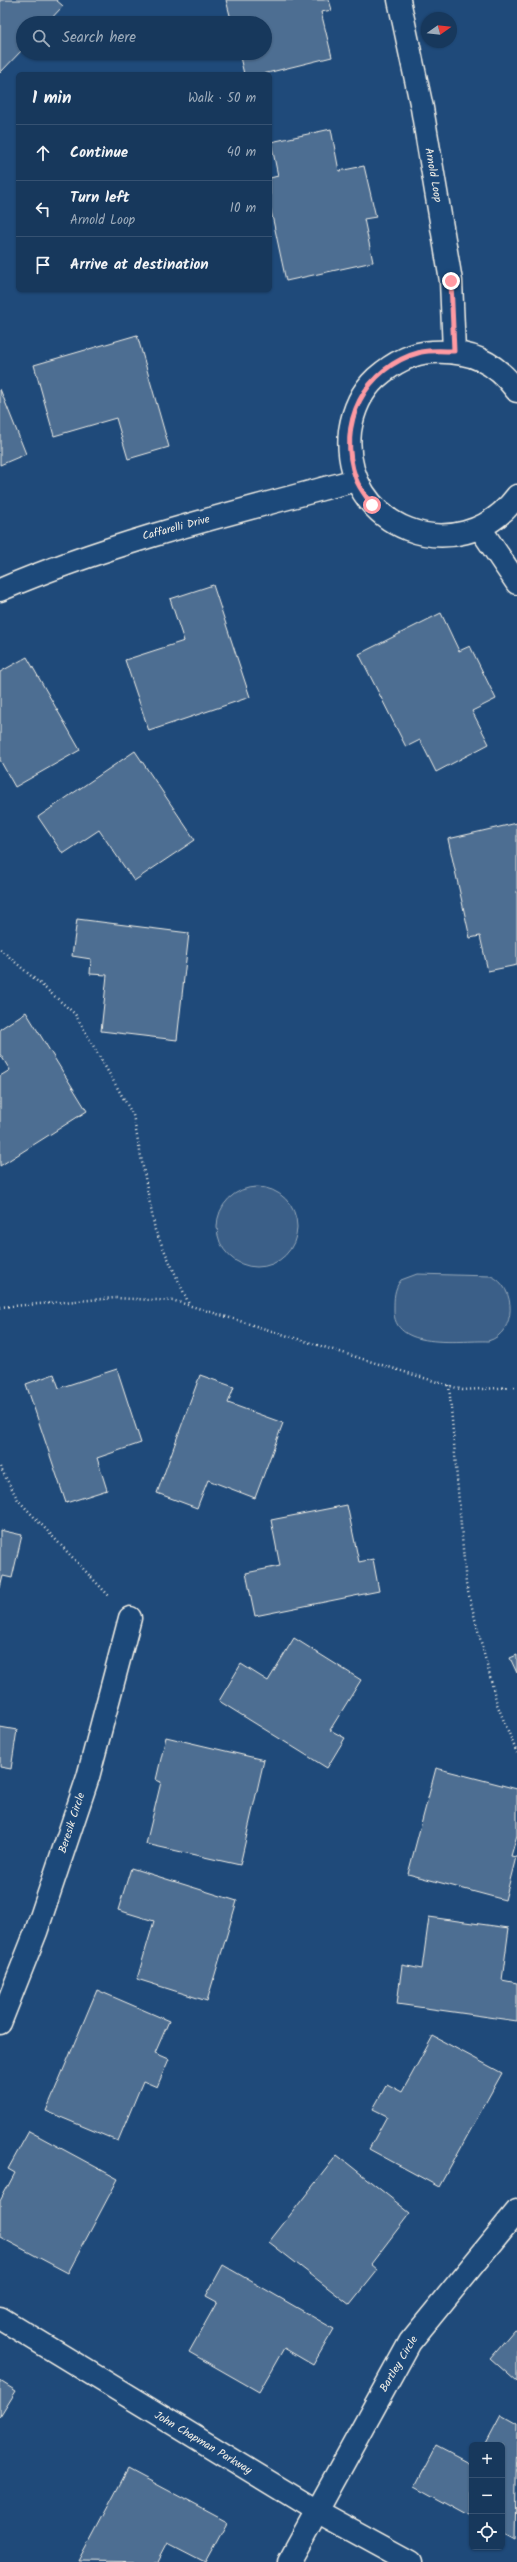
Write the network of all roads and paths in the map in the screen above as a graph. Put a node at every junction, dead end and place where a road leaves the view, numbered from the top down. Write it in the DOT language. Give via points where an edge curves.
graph roads {
  1 [pos="399,0"];
  2 [pos="454,351"];
  3 [pos="517,391"];
  4 [pos="356,480"];
  5 [pos="517,496"];
  6 [pos="480,528"];
  7 [pos="517,583"];
  8 [pos="0,590"];
  9 [pos="0,949"];
  10 [pos="189,1304"];
  11 [pos="0,1307"];
  12 [pos="449,1385"];
  13 [pos="517,1387"];
  14 [pos="0,1467"];
  15 [pos="130,1618"];
  16 [pos="517,1753"];
  17 [pos="0,2023"];
  18 [pos="517,2211"];
  19 [pos="0,2318"];
  20 [pos="315,2510"];
  21 [pos="289,2562"];
  22 [pos="410,2562"];
  1 -- 2 [label="street, Arnold Loop" via="422,108 451,281"];
  2 -- 3 [label="street" via="482,360 507,377"];
  2 -- 4 [label="street" via="422,352 391,364 367,387 352,415 349,448"];
  4 -- 6 [label="street" via="372,505 395,524 422,535 452,536"];
  4 -- 8 [label="street, Caffarelli Drive" via="147,536 59,564"];
  5 -- 6 [label="street" via="505,511"];
  6 -- 7 [label="street"];
  9 -- 10 [label="path" via="74,1014 133,1115 155,1230"];
  10 -- 11 [label="path" via="115,1298"];
  10 -- 12 [label="path"];
  12 -- 13 [label="path" via="463,1390"];
  12 -- 16 [label="path" via="466,1584 497,1704"];
  14 -- 15 [label="path" via="18,1500"];
  15 -- 17 [label="street, Beresik Circle" via="88,1777 36,1932"];
  18 -- 20 [label="street, Bartley Circle" via="410,2342"];
  19 -- 20 [label="street, John Chapman Parkway"];
  20 -- 21 [label="street, Bartley Circle"];
  20 -- 22 [label="street, John Chapman Parkway"];
}
